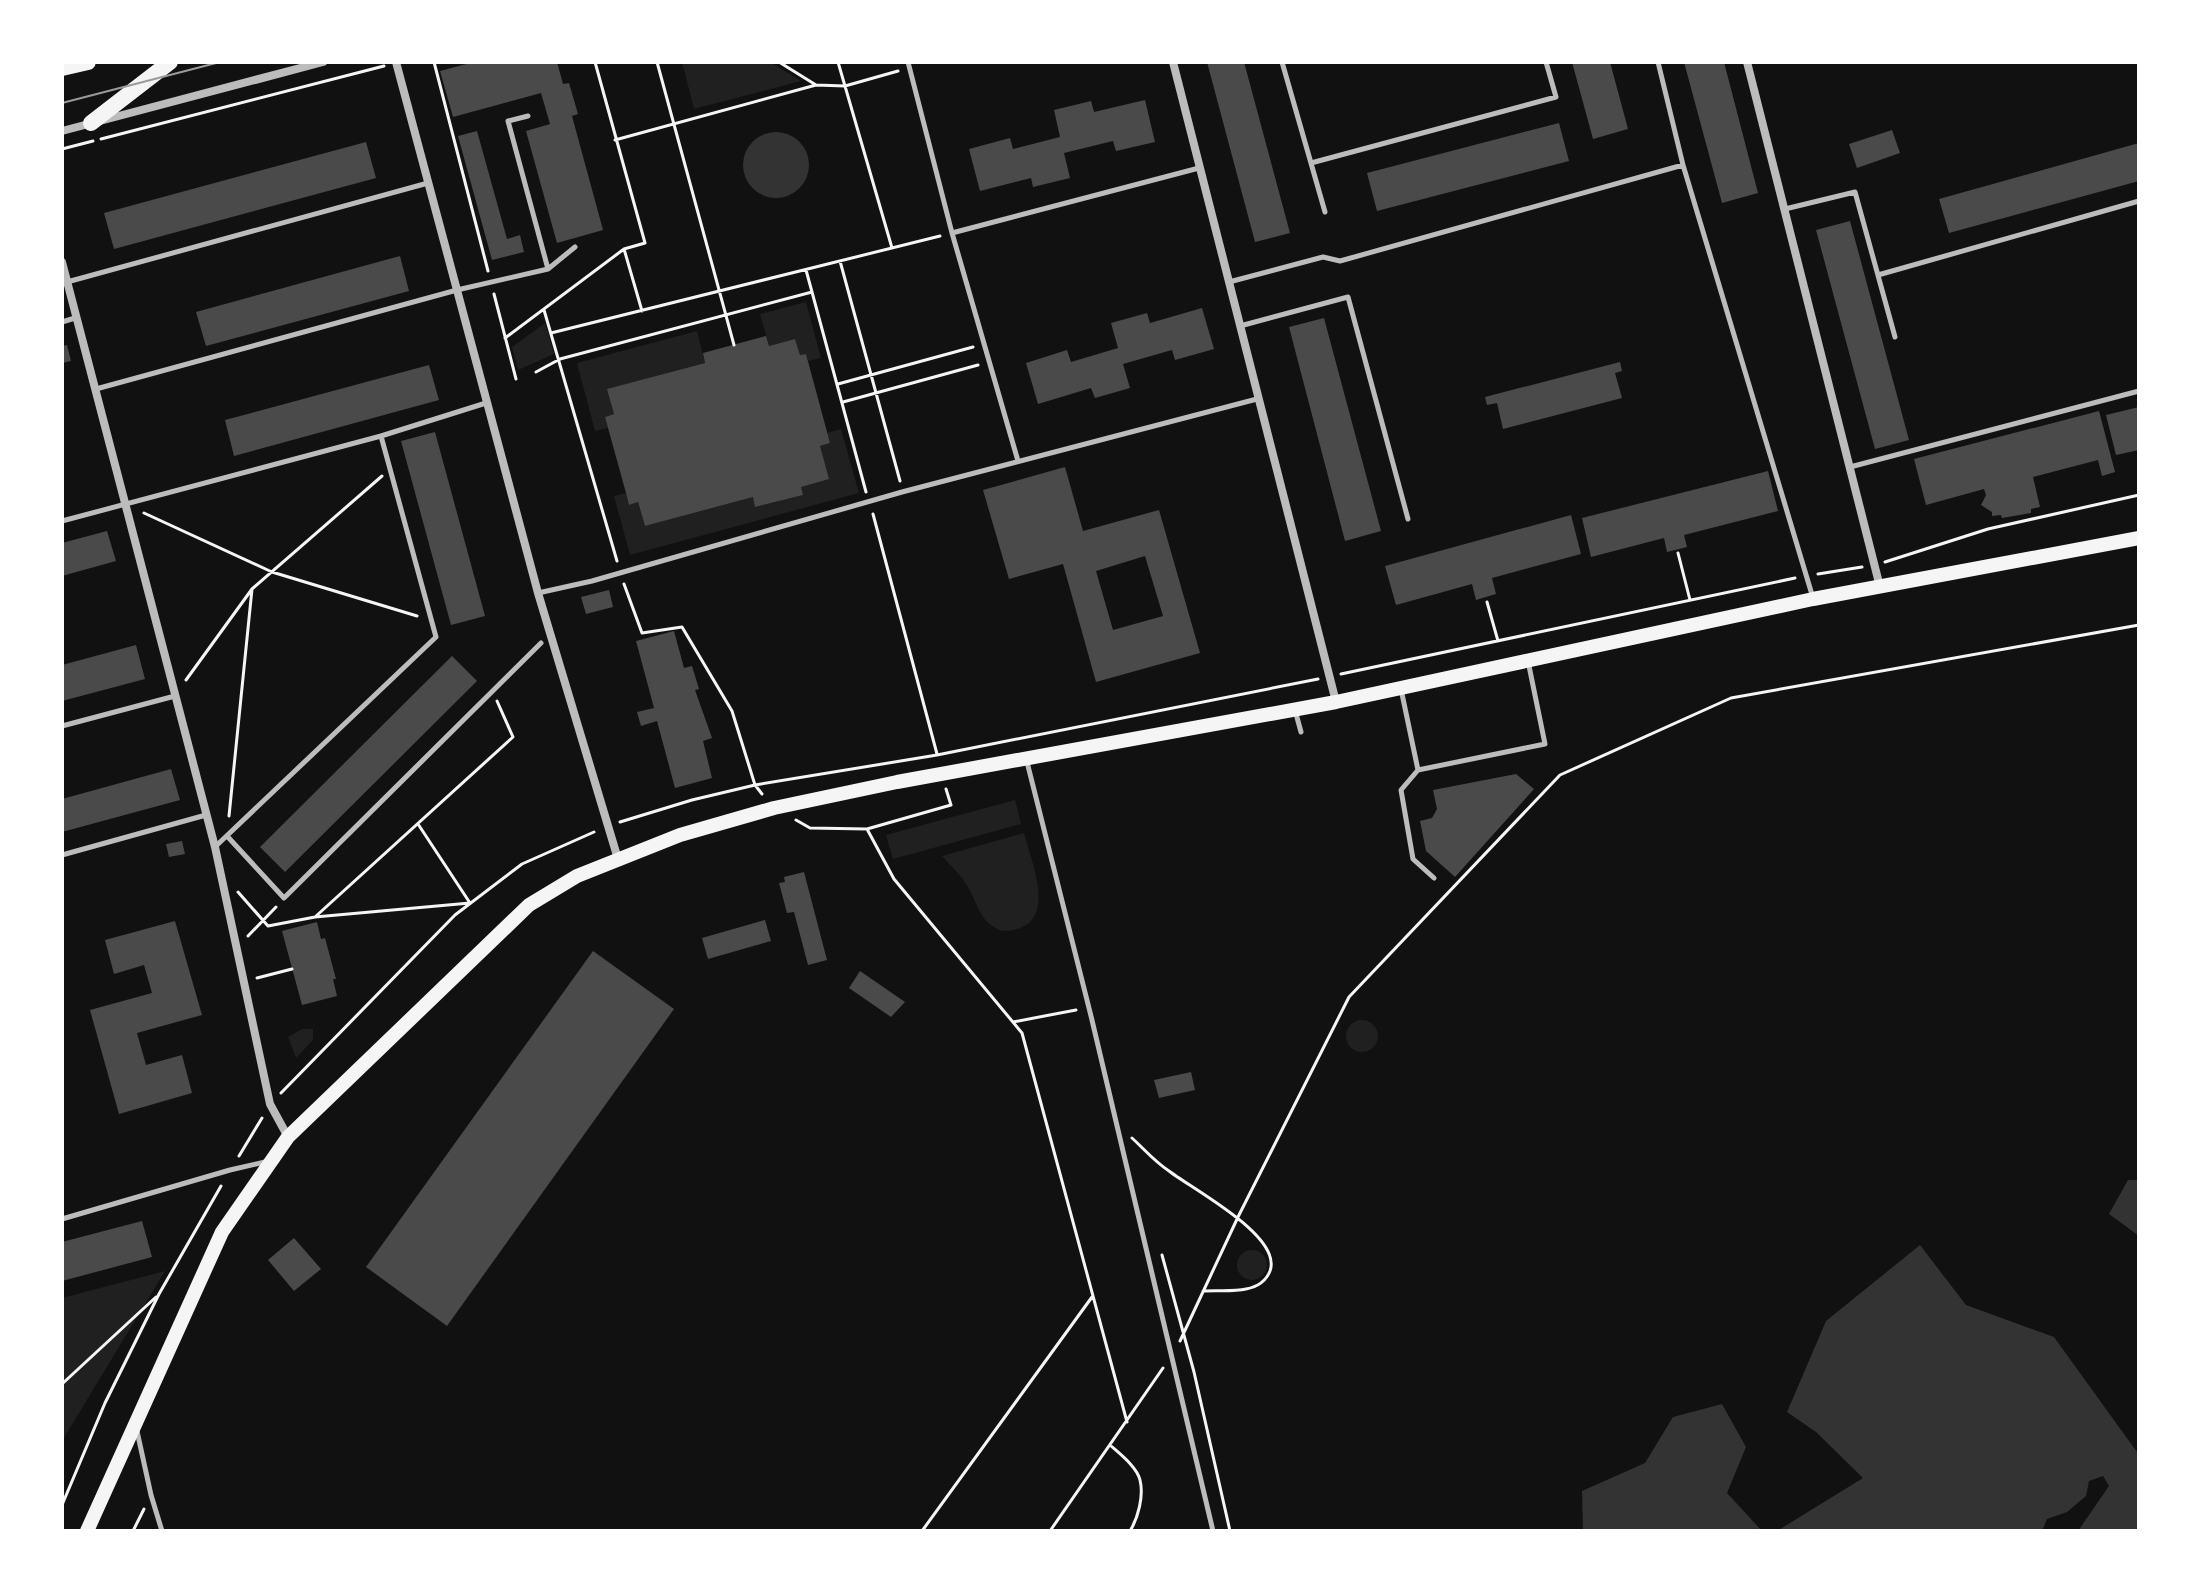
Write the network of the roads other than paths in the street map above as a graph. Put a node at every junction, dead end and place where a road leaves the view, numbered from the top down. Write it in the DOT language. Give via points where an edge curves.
graph roads {
  1 [pos="88,62"];
  2 [pos="170,62"];
  3 [pos="323,62"];
  4 [pos="396,62"];
  5 [pos="1173,62"];
  6 [pos="1282,62"];
  7 [pos="1546,62"];
  8 [pos="1658,62"];
  9 [pos="1747,62"];
  10 [pos="909,65"];
  11 [pos="62,68"];
  12 [pos="528,116"];
  13 [pos="91,123"];
  14 [pos="62,131"];
  15 [pos="1311,163"];
  16 [pos="1683,165"];
  17 [pos="1199,168"];
  18 [pos="428,183"];
  19 [pos="2139,201"];
  20 [pos="1785,209"];
  21 [pos="1325,212"];
  22 [pos="952,233"];
  23 [pos="575,247"];
  24 [pos="62,262"];
  25 [pos="548,269"];
  26 [pos="1878,275"];
  27 [pos="67,282"];
  28 [pos="1228,283"];
  29 [pos="457,290"];
  30 [pos="75,318"];
  31 [pos="62,322"];
  32 [pos="1239,327"];
  33 [pos="1895,337"];
  34 [pos="94,390"];
  35 [pos="2139,391"];
  36 [pos="1257,399"];
  37 [pos="488,403"];
  38 [pos="381,436"];
  39 [pos="1018,461"];
  40 [pos="1850,467"];
  41 [pos="126,504"];
  42 [pos="1408,519"];
  43 [pos="62,521"];
  44 [pos="2139,538"];
  45 [pos="1880,587"];
  46 [pos="538,593"];
  47 [pos="1813,599"];
  48 [pos="541,643"];
  49 [pos="1528,660"];
  50 [pos="1401,688"];
  51 [pos="175,696"];
  52 [pos="1336,702"];
  53 [pos="1295,709"];
  54 [pos="62,726"];
  55 [pos="1301,732"];
  56 [pos="1026,758"];
  57 [pos="1418,770"];
  58 [pos="206,815"];
  59 [pos="227,836"];
  60 [pos="215,847"];
  61 [pos="62,855"];
  62 [pos="618,859"];
  63 [pos="1434,878"];
  64 [pos="288,1137"];
  65 [pos="270,1161"];
  66 [pos="62,1219"];
  67 [pos="135,1421"];
  68 [pos="87,1531"];
  69 [pos="162,1531"];
  70 [pos="1213,1531"];
  1 -- 11 [label="main road"];
  2 -- 13 [label="main road"];
  3 -- 13 [label="street"];
  4 -- 18 [label="street"];
  5 -- 17 [label="street"];
  6 -- 15 [label="lane"];
  7 -- 15 [label="lane" via="1556,97"];
  8 -- 16 [label="lane"];
  9 -- 20 [label="street"];
  10 -- 22 [label="lane"];
  12 -- 25 [label="lane" via="508,121"];
  13 -- 14 [label="street"];
  15 -- 21 [label="lane"];
  16 -- 28 [label="lane" via="1340,261 1323,257"];
  16 -- 47 [label="lane"];
  17 -- 22 [label="lane"];
  17 -- 28 [label="street"];
  18 -- 27 [label="lane"];
  18 -- 29 [label="street"];
  19 -- 26 [label="lane"];
  20 -- 26 [label="lane" via="1855,192"];
  20 -- 40 [label="street"];
  22 -- 39 [label="lane"];
  23 -- 25 [label="lane"];
  24 -- 27 [label="street"];
  25 -- 29 [label="lane"];
  26 -- 33 [label="lane"];
  27 -- 30 [label="street"];
  28 -- 32 [label="street"];
  29 -- 34 [label="lane"];
  29 -- 37 [label="street"];
  30 -- 31 [label="lane"];
  30 -- 34 [label="street"];
  32 -- 36 [label="street"];
  32 -- 42 [label="lane" via="1348,297"];
  34 -- 41 [label="street"];
  35 -- 40 [label="lane"];
  36 -- 39 [label="lane"];
  36 -- 52 [label="street"];
  37 -- 38 [label="lane"];
  37 -- 46 [label="street"];
  38 -- 41 [label="lane"];
  38 -- 59 [label="lane" via="436,637"];
  39 -- 46 [label="lane"];
  40 -- 45 [label="street"];
  41 -- 43 [label="lane"];
  41 -- 51 [label="street"];
  44 -- 45 [label="main road"];
  45 -- 47 [label="main road"];
  46 -- 62 [label="street"];
  47 -- 49 [label="main road"];
  48 -- 59 [label="lane" via="284,898"];
  49 -- 50 [label="main road"];
  49 -- 57 [label="lane" via="1545,744"];
  50 -- 52 [label="main road"];
  50 -- 57 [label="lane"];
  51 -- 54 [label="lane"];
  51 -- 58 [label="street"];
  52 -- 53 [label="main road"];
  53 -- 55 [label="lane"];
  53 -- 56 [label="main road"];
  56 -- 62 [label="main road" via="774,808"];
  56 -- 70 [label="lane"];
  57 -- 63 [label="lane" via="1401,790 1413,859"];
  58 -- 60 [label="street"];
  58 -- 61 [label="lane"];
  59 -- 60 [label="lane"];
  60 -- 64 [label="street" via="270,1104"];
  62 -- 64 [label="main road" via="529,905"];
  64 -- 65 [label="main road"];
  65 -- 66 [label="lane"];
  65 -- 67 [label="main road" via="222,1232"];
  67 -- 68 [label="main road"];
  67 -- 69 [label="lane"];
}
